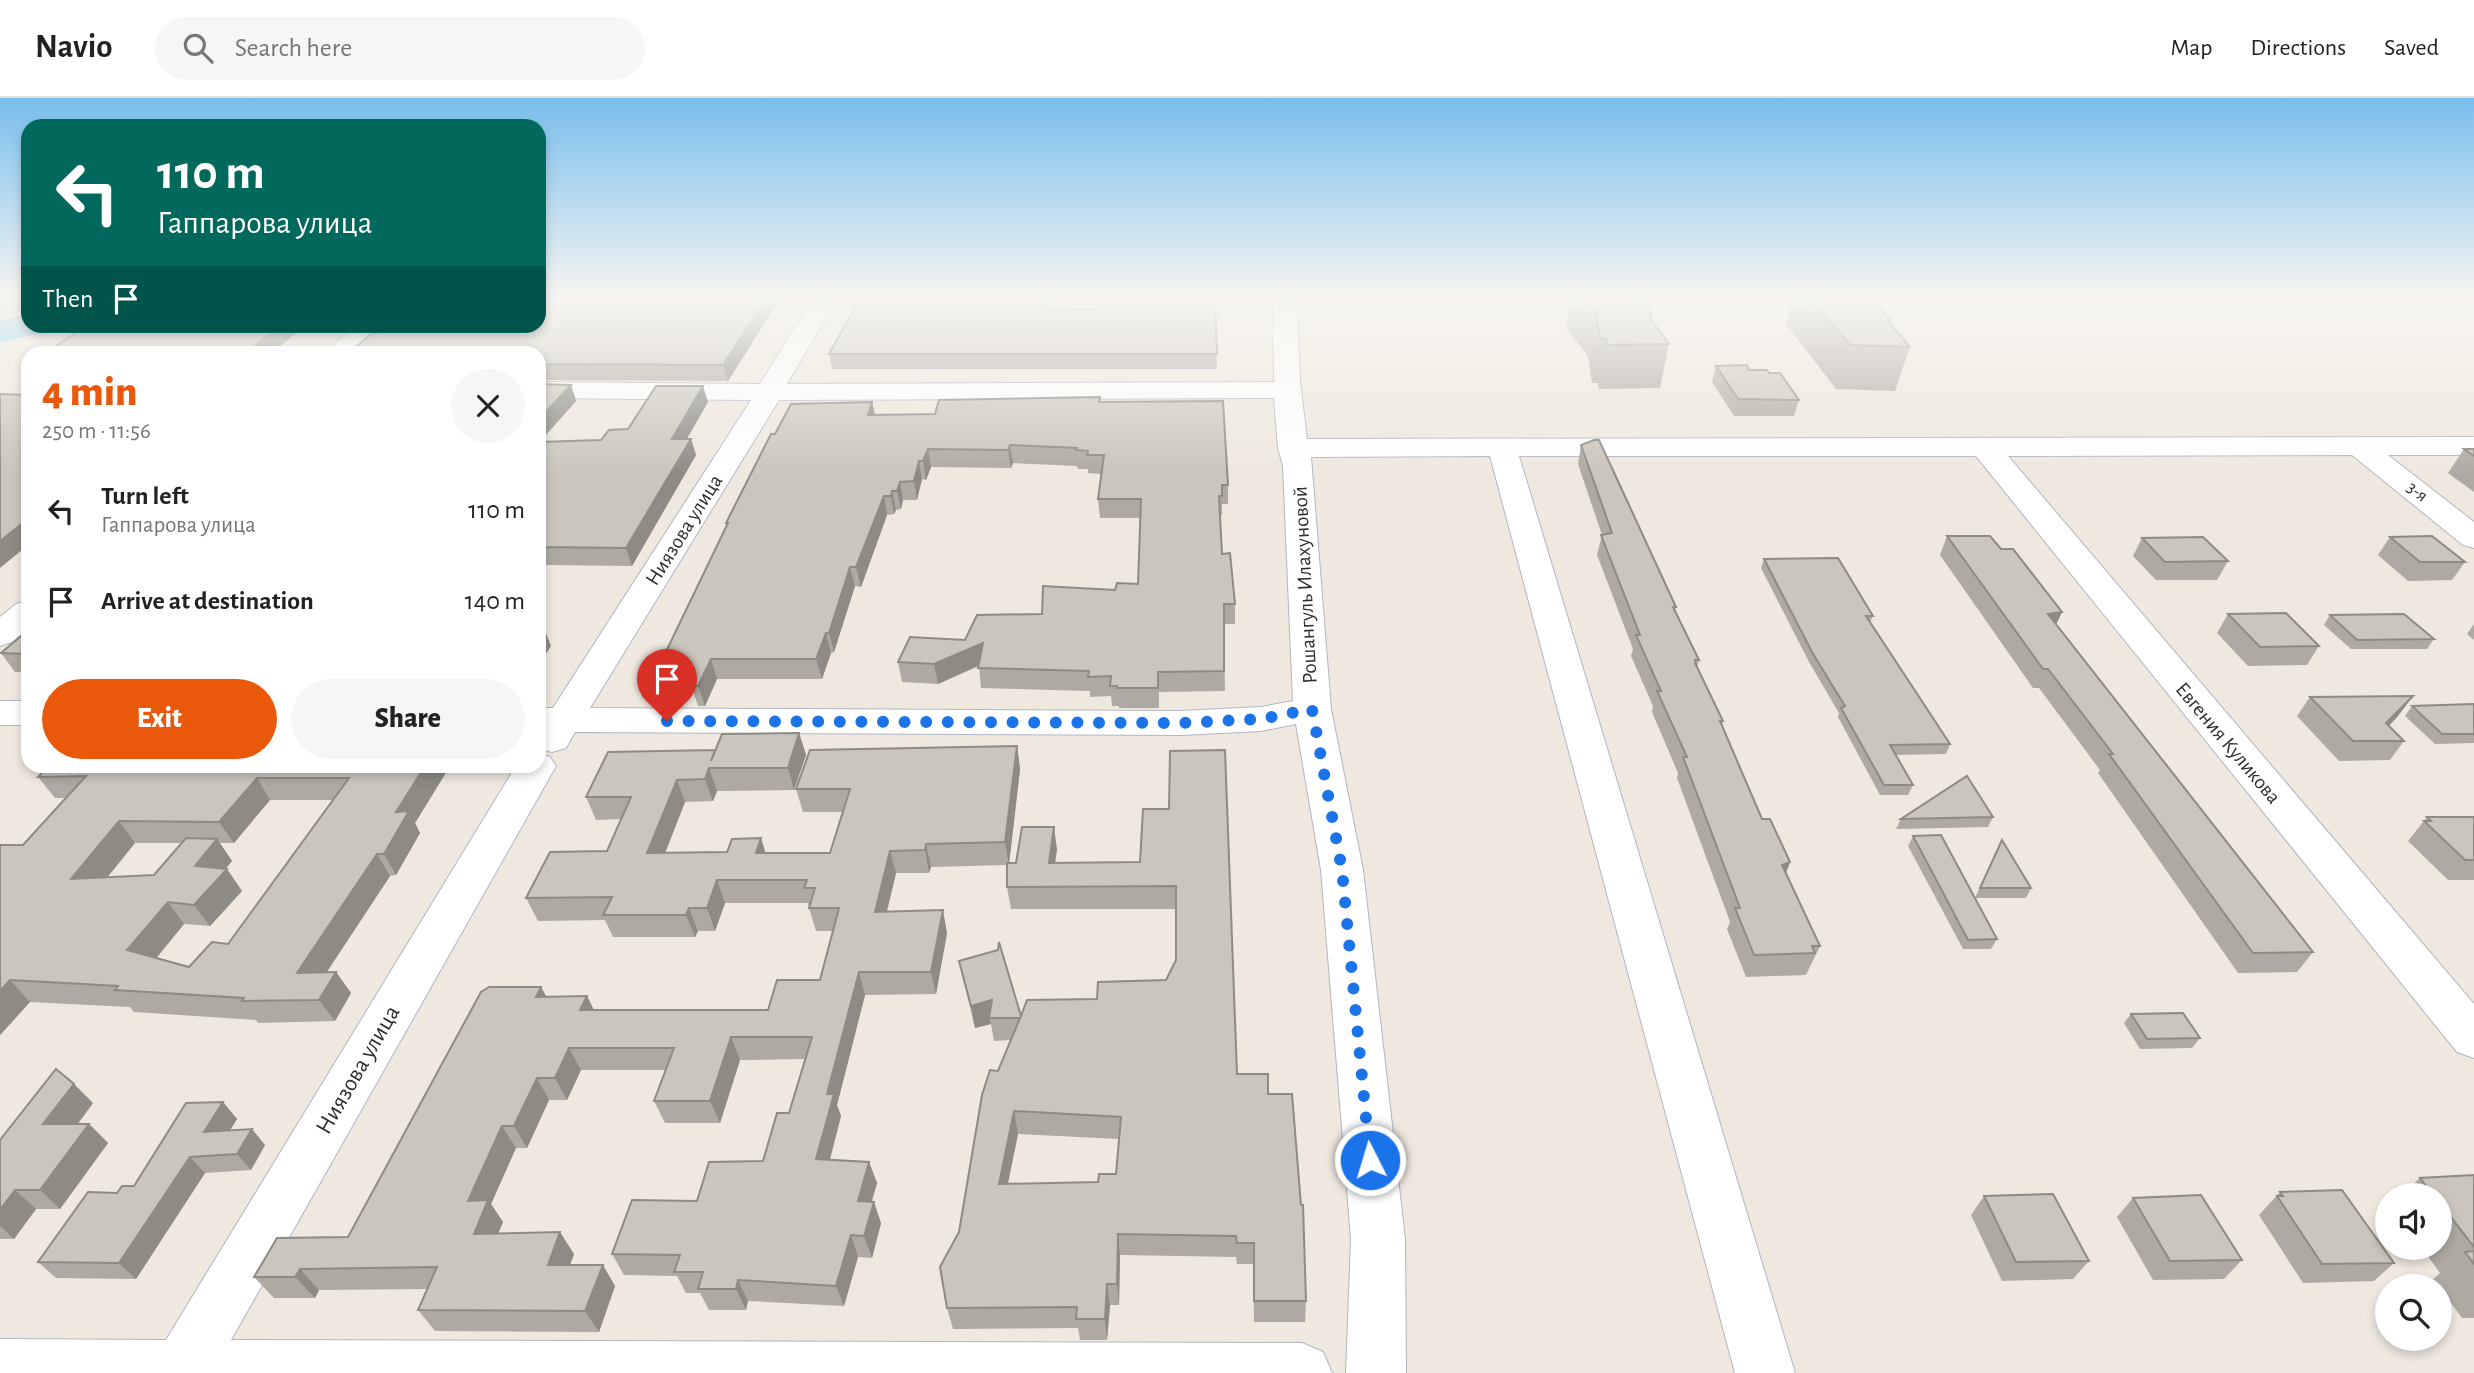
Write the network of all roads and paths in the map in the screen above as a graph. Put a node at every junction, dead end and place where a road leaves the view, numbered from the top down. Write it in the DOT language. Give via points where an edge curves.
graph roads {
  1 [pos="789,356"];
  2 [pos="1287,356"];
  3 [pos="546,390"];
  4 [pos="1288,390"];
  5 [pos="770,392"];
  6 [pos="1984,446"];
  7 [pos="2474,446"];
  8 [pos="1293,447"];
  9 [pos="2360,447"];
  10 [pos="1502,448"];
  11 [pos="2474,538"];
  12 [pos="21,617"];
  13 [pos="0,635"];
  14 [pos="1312,709"];
  15 [pos="0,713"];
  16 [pos="21,713"];
  17 [pos="551,720"];
  18 [pos="546,738"];
  19 [pos="532,773"];
  20 [pos="2474,1038"];
  21 [pos="0,1369"];
  22 [pos="180,1372"];
  23 [pos="1302,1373"];
  24 [pos="1376,1373"];
  25 [pos="1765,1373"];
  1 -- 5 [label="street, Ниязова улица"];
  2 -- 4 [label="street, Рошангуль Илахуновой"];
  3 -- 5 [label="street"];
  4 -- 5 [label="street"];
  4 -- 8 [label="street, Рошангуль Илахуновой"];
  5 -- 17 [label="street, Ниязова улица"];
  6 -- 9 [label="street"];
  6 -- 10 [label="street"];
  6 -- 20 [label="street, Евгения Куликова"];
  7 -- 9 [label="street"];
  8 -- 10 [label="street"];
  8 -- 14 [label="street, Рошангуль Илахуновой" via="1298,466"];
  9 -- 11 [label="street, 3-я"];
  10 -- 25 [label="street"];
  12 -- 13 [label="street"];
  14 -- 17 [label="street" via="1261,719 1181,723"];
  14 -- 24 [label="street, Рошангуль Илахуновой" via="1342,870 1377,1239"];
  15 -- 16 [label="street"];
  17 -- 18 [label="street, Ниязова улица"];
  19 -- 22 [label="street, Ниязова улица"];
  21 -- 22 [label="street"];
  22 -- 23 [label="street"];
}
